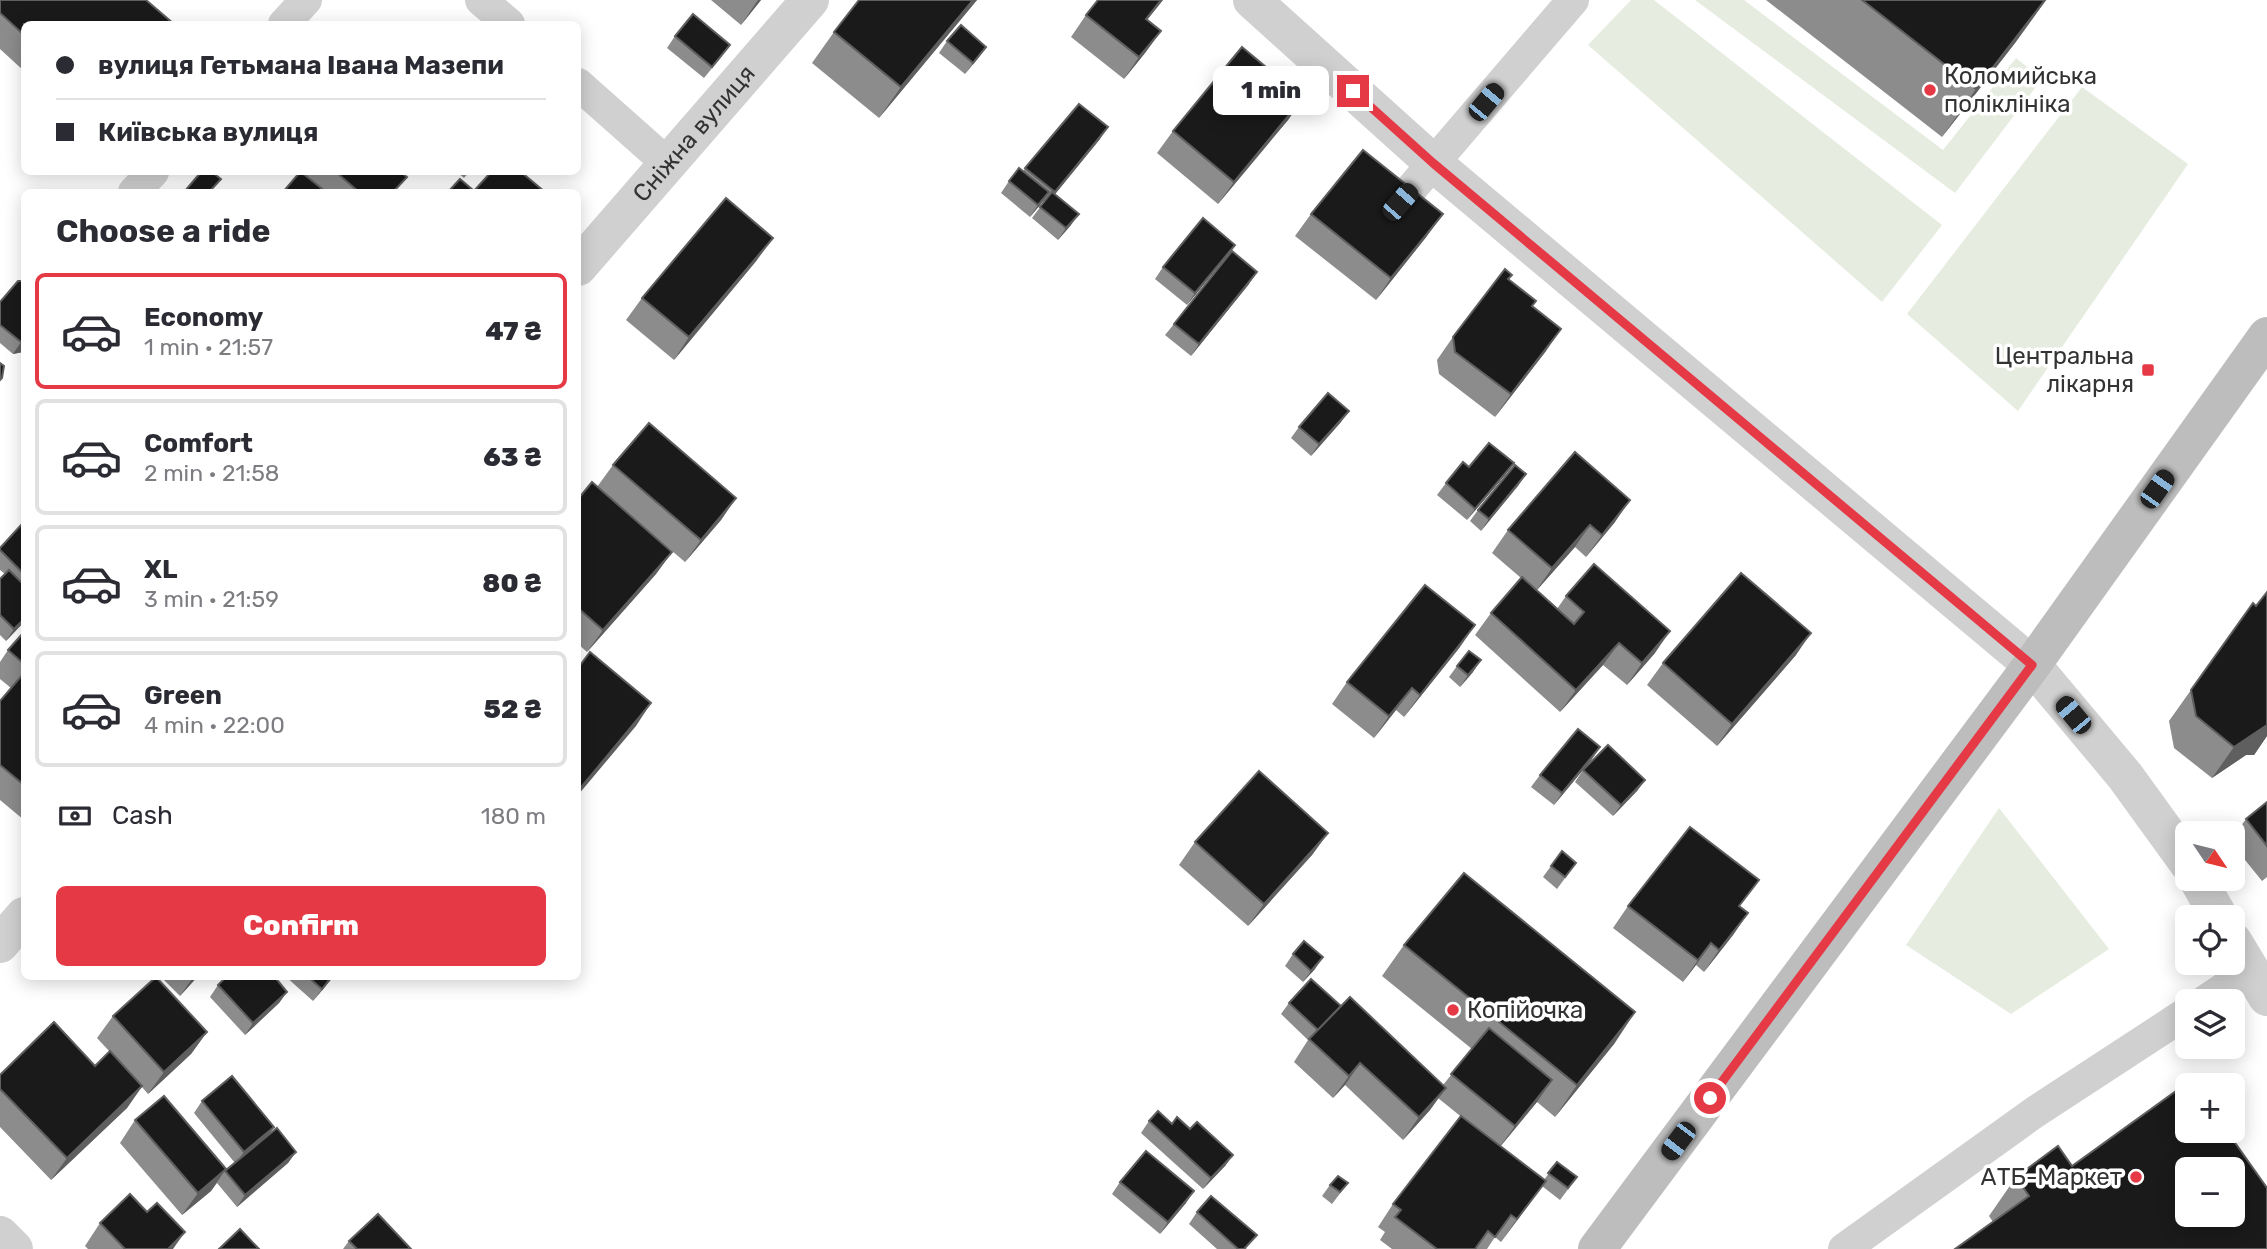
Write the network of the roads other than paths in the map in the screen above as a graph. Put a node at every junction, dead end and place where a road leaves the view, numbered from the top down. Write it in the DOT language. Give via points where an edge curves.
graph roads {
  1 [pos="306,0"];
  2 [pos="481,0"];
  3 [pos="810,0"];
  4 [pos="1252,0"];
  5 [pos="1573,0"];
  6 [pos="288,21"];
  7 [pos="506,21"];
  8 [pos="581,88"];
  9 [pos="667,163"];
  10 [pos="1433,163"];
  11 [pos="150,175"];
  12 [pos="137,189"];
  13 [pos="1400,202"];
  14 [pos="581,263"];
  15 [pos="2267,336"];
  16 [pos="2032,665"];
  17 [pos="2175,845"];
  18 [pos="21,920"];
  19 [pos="0,944"];
  20 [pos="2250,970"];
  21 [pos="2222,989"];
  22 [pos="2175,1020"];
  23 [pos="0,1235"];
  24 [pos="14,1249"];
  25 [pos="1597,1249"];
  26 [pos="1844,1249"];
  1 -- 6 [label="lane"];
  2 -- 7 [label="lane"];
  3 -- 9 [label="street, Сніжна вулиця"];
  4 -- 10 [label="street"];
  5 -- 10 [label="lane"];
  8 -- 9 [label="lane"];
  9 -- 14 [label="street, Сніжна вулиця"];
  10 -- 13 [label="lane"];
  10 -- 16 [label="street"];
  11 -- 12 [label="lane"];
  15 -- 16 [label="main road"];
  16 -- 17 [label="street"];
  16 -- 25 [label="main road"];
  18 -- 19 [label="street"];
  20 -- 21 [label="lane"];
  22 -- 26 [label="lane" via="2035,1112"];
  23 -- 24 [label="street"];
}
